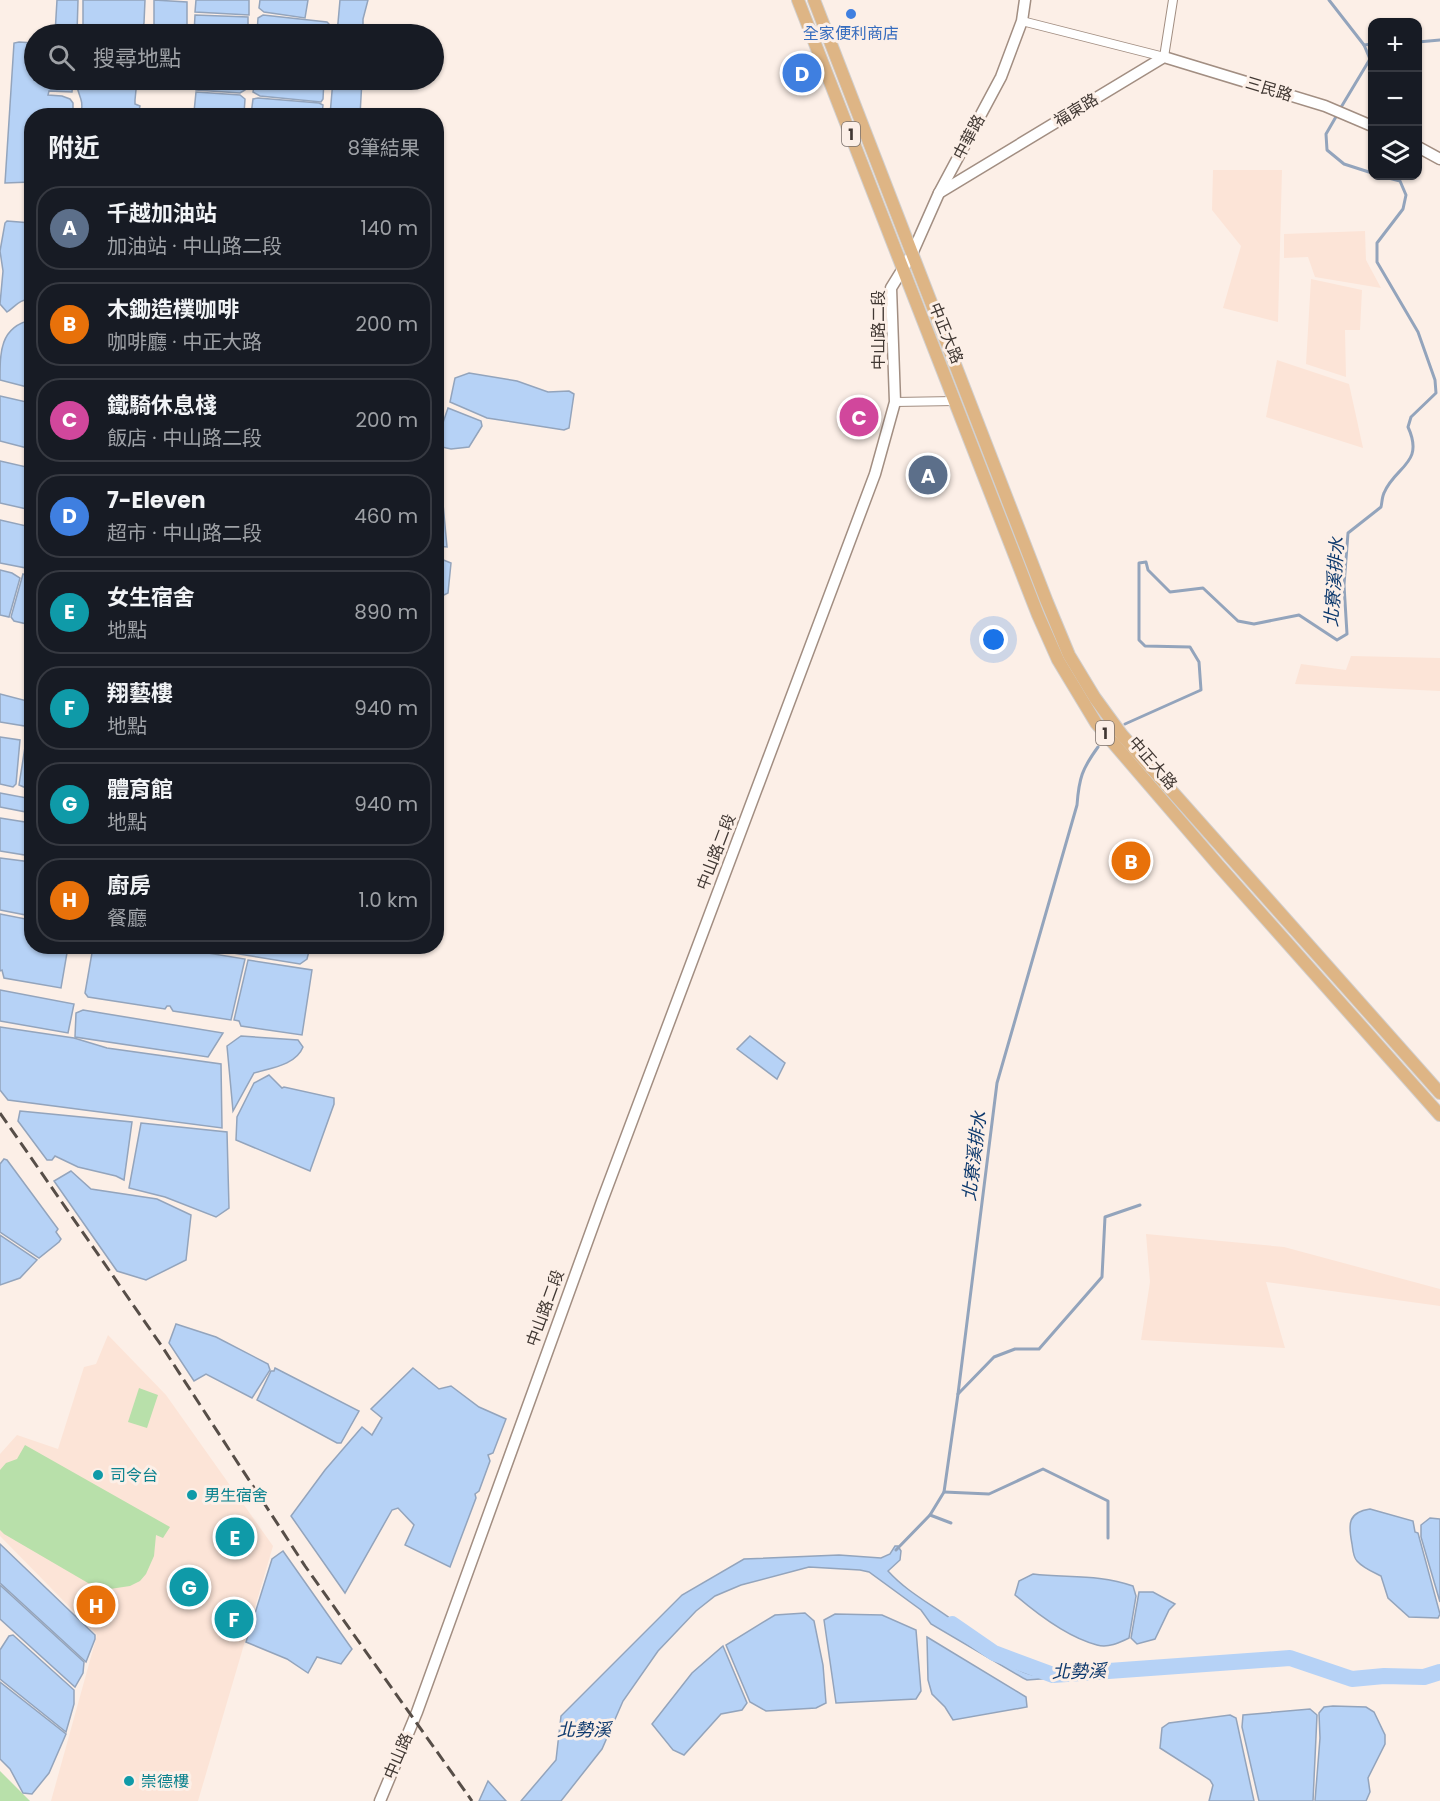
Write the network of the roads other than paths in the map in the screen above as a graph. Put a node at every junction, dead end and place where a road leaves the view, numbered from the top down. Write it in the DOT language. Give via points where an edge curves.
graph roads {
  1 [pos="798,0"];
  2 [pos="814,0"];
  3 [pos="1025,0"];
  4 [pos="1173,0"];
  5 [pos="1022,21"];
  6 [pos="1164,57"];
  7 [pos="1368,124"];
  8 [pos="1422,149"];
  9 [pos="1440,159"];
  10 [pos="939,193"];
  11 [pos="912,254"];
  12 [pos="902,269"];
  13 [pos="955,401"];
  14 [pos="895,402"];
  15 [pos="1440,1093"];
  16 [pos="1440,1115"];
  17 [pos="417,1712"];
  18 [pos="380,1801"];
  1 -- 12 [label="main road, 1"];
  2 -- 11 [label="main road, 1"];
  3 -- 5 [label="street, 中華路"];
  4 -- 6 [label="street"];
  5 -- 6 [label="street"];
  5 -- 10 [label="street, 中華路" via="1001,76"];
  6 -- 7 [label="street, 三民路" via="1325,106"];
  6 -- 10 [label="street, 福東路"];
  8 -- 9 [label="street"];
  10 -- 11 [label="street, 中華路"];
  11 -- 12 [label="street, 中華路"];
  11 -- 15 [label="main road, 中正大路 / 1" via="1047,602 1069,655 1095,698 1138,753"];
  12 -- 13 [label="main road, 中正大路 / 1"];
  12 -- 14 [label="street, 中山路二段" via="891,288"];
  13 -- 14 [label="street"];
  13 -- 16 [label="main road, 中正大路 / 1" via="1038,615 1058,660 1096,723"];
  14 -- 17 [label="street, 中山路二段" via="876,474 598,1212"];
  17 -- 18 [label="street, 中山路"];
}
